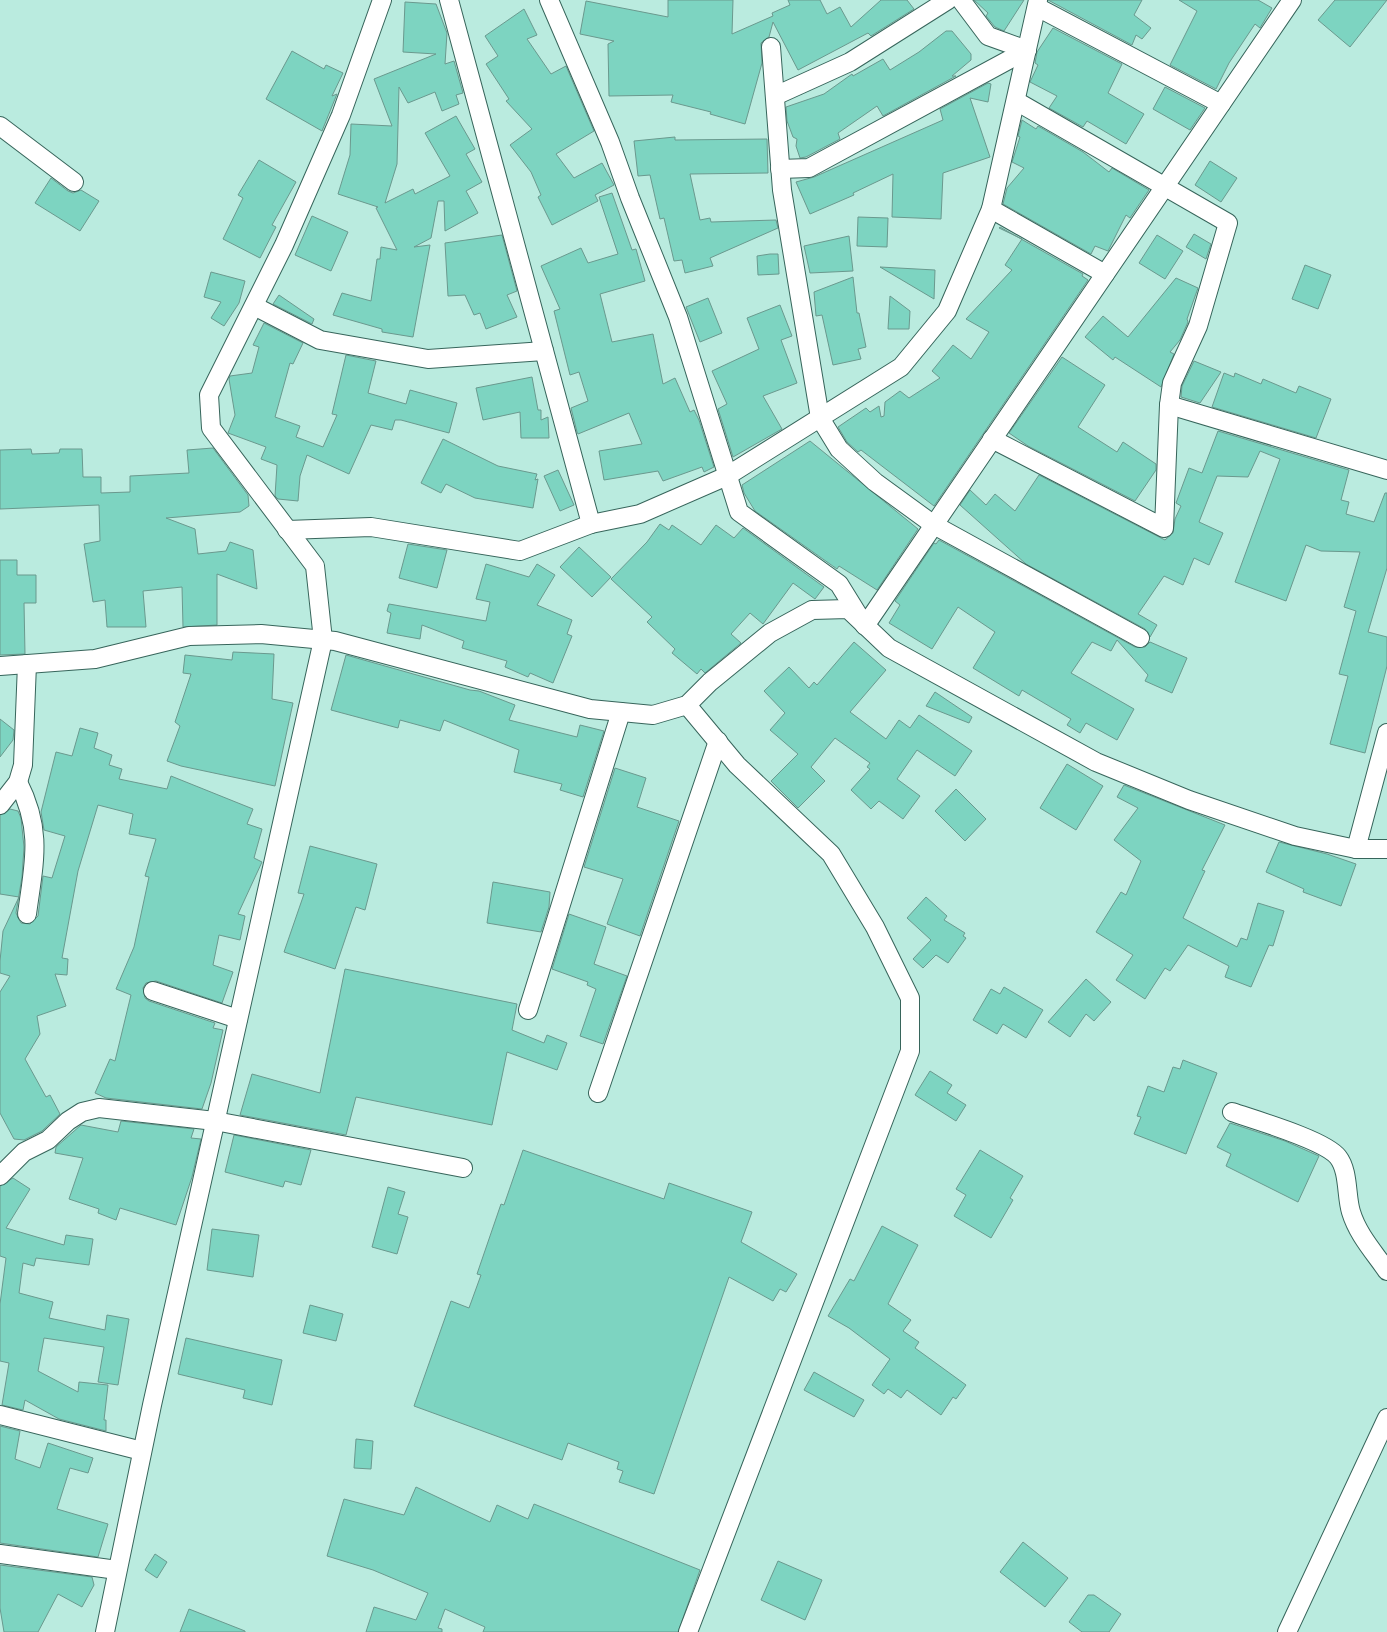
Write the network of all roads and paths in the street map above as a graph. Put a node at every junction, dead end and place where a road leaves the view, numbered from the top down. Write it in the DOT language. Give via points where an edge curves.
graph roads {
  1 [pos="382,0"];
  2 [pos="449,0"];
  3 [pos="550,0"];
  4 [pos="948,0"];
  5 [pos="961,0"];
  6 [pos="1285,2"];
  7 [pos="1038,4"];
  8 [pos="771,47"];
  9 [pos="1027,50"];
  10 [pos="775,96"];
  11 [pos="1016,101"];
  12 [pos="1221,104"];
  13 [pos="0,126"];
  14 [pos="780,169"];
  15 [pos="74,182"];
  16 [pos="1165,186"];
  17 [pos="991,209"];
  18 [pos="1105,274"];
  19 [pos="254,306"];
  20 [pos="544,351"];
  21 [pos="1169,405"];
  22 [pos="820,418"];
  23 [pos="992,439"];
  24 [pos="1387,470"];
  25 [pos="726,476"];
  26 [pos="591,524"];
  27 [pos="934,525"];
  28 [pos="287,530"];
  29 [pos="865,626"];
  30 [pos="1140,638"];
  31 [pos="323,640"];
  32 [pos="27,664"];
  33 [pos="0,666"];
  34 [pos="687,705"];
  35 [pos="621,712"];
  36 [pos="1387,733"];
  37 [pos="718,741"];
  38 [pos="18,782"];
  39 [pos="0,805"];
  40 [pos="1356,848"];
  41 [pos="1387,849"];
  42 [pos="27,914"];
  43 [pos="153,991"];
  44 [pos="528,1010"];
  45 [pos="238,1019"];
  46 [pos="598,1093"];
  47 [pos="1232,1112"];
  48 [pos="215,1120"];
  49 [pos="463,1168"];
  50 [pos="0,1176"];
  51 [pos="1387,1271"];
  52 [pos="0,1415"];
  53 [pos="1387,1418"];
  54 [pos="142,1451"];
  55 [pos="0,1554"];
  56 [pos="117,1570"];
  57 [pos="105,1632"];
  58 [pos="688,1632"];
  59 [pos="1287,1632"];
  1 -- 19 [label="street" via="341,115"];
  2 -- 20 [label="street"];
  3 -- 25 [label="street" via="678,317"];
  4 -- 10 [label="street" via="850,62"];
  5 -- 9 [label="street" via="988,36"];
  6 -- 12 [label="street"];
  7 -- 9 [label="street"];
  7 -- 12 [label="street"];
  8 -- 10 [label="street"];
  9 -- 11 [label="street"];
  9 -- 14 [label="street" via="809,168"];
  10 -- 14 [label="street"];
  11 -- 16 [label="street"];
  11 -- 17 [label="street"];
  12 -- 16 [label="street"];
  13 -- 15 [label="street"];
  14 -- 22 [label="street"];
  16 -- 18 [label="street"];
  16 -- 21 [label="street" via="1228,223 1198,326 1172,383"];
  17 -- 18 [label="street"];
  17 -- 22 [label="street" via="947,311 901,367"];
  18 -- 23 [label="street"];
  19 -- 20 [label="street" via="320,340 428,360"];
  19 -- 28 [label="street" via="209,395 211,428"];
  20 -- 26 [label="street"];
  21 -- 23 [label="street" via="1164,528"];
  21 -- 24 [label="street"];
  22 -- 25 [label="street"];
  22 -- 27 [label="street" via="839,450 874,482"];
  23 -- 27 [label="street"];
  25 -- 26 [label="street" via="640,514"];
  25 -- 29 [label="street" via="739,512 839,584"];
  26 -- 28 [label="street" via="520,551 371,527"];
  27 -- 29 [label="street"];
  27 -- 30 [label="street"];
  28 -- 31 [label="street" via="315,566"];
  29 -- 34 [label="street" via="848,609 812,610 770,633"];
  29 -- 40 [label="street" via="889,648 1096,762 1189,800 1295,836"];
  31 -- 32 [label="street" via="261,634 188,636 95,659"];
  31 -- 35 [label="street" via="590,708"];
  31 -- 45 [label="street"];
  32 -- 33 [label="street"];
  32 -- 38 [label="street" via="23,765"];
  34 -- 35 [label="street" via="653,716"];
  34 -- 37 [label="street"];
  35 -- 44 [label="street"];
  36 -- 40 [label="street"];
  37 -- 46 [label="street"];
  37 -- 58 [label="street" via="737,764 831,854 875,927 910,998 910,1051"];
  38 -- 39 [label="street"];
  38 -- 42 [label="street" via="33,820 36,846"];
  40 -- 41 [label="street"];
  43 -- 45 [label="street"];
  45 -- 48 [label="street"];
  47 -- 51 [label="street" via="1306,1137 1338,1156 1351,1212 1361,1236"];
  48 -- 49 [label="street"];
  48 -- 50 [label="street" via="99,1108 82,1112 48,1140 24,1152"];
  48 -- 54 [label="street"];
  52 -- 54 [label="street"];
  53 -- 59 [label="street"];
  54 -- 56 [label="street"];
  55 -- 56 [label="street"];
  56 -- 57 [label="street"];
}
